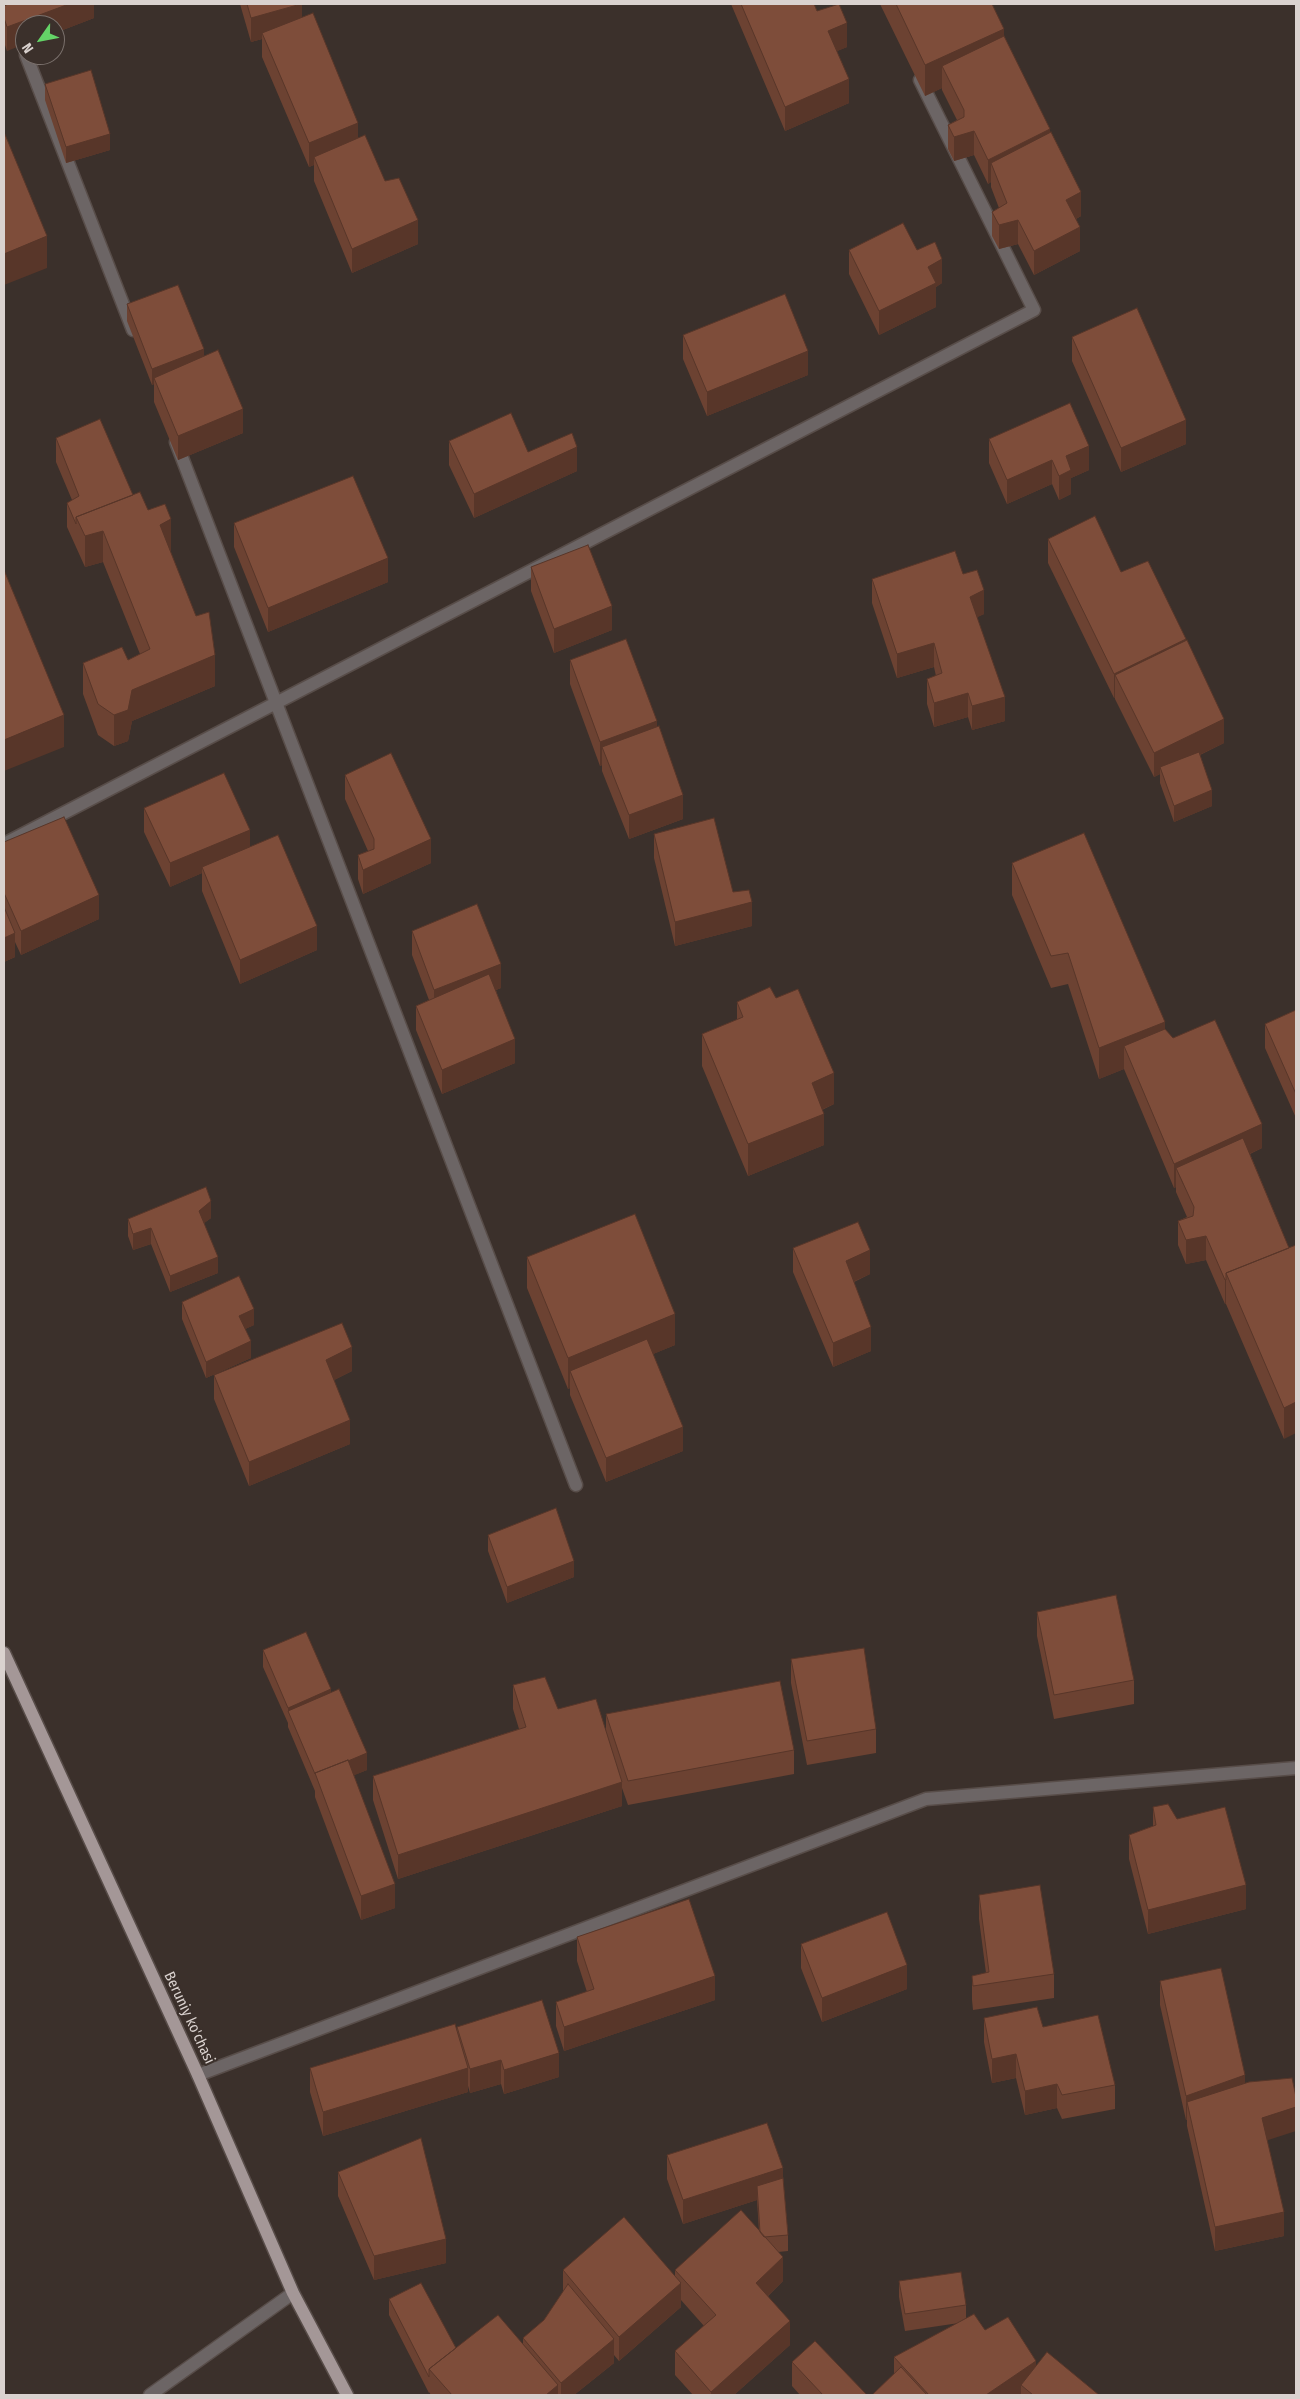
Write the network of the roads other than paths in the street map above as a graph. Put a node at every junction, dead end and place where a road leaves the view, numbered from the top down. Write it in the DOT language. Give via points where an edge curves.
graph roads {
  1 [pos="30,65"];
  2 [pos="912,65"];
  3 [pos="137,342"];
  4 [pos="173,434"];
  5 [pos="277,703"];
  6 [pos="4,844"];
  7 [pos="576,1485"];
  8 [pos="4,1653"];
  9 [pos="1296,1768"];
  10 [pos="198,2076"];
  11 [pos="293,2293"];
  12 [pos="150,2395"];
  13 [pos="347,2395"];
  1 -- 3 [label="street"];
  2 -- 5 [label="street" via="1034,310"];
  4 -- 5 [label="street"];
  5 -- 6 [label="street"];
  5 -- 7 [label="street"];
  8 -- 10 [label="main road, Beruniy ko'chasi"];
  9 -- 10 [label="street" via="926,1799"];
  10 -- 11 [label="main road, Beruniy ko'chasi"];
  11 -- 12 [label="street"];
  11 -- 13 [label="main road, Beruniy ko'chasi"];
}
